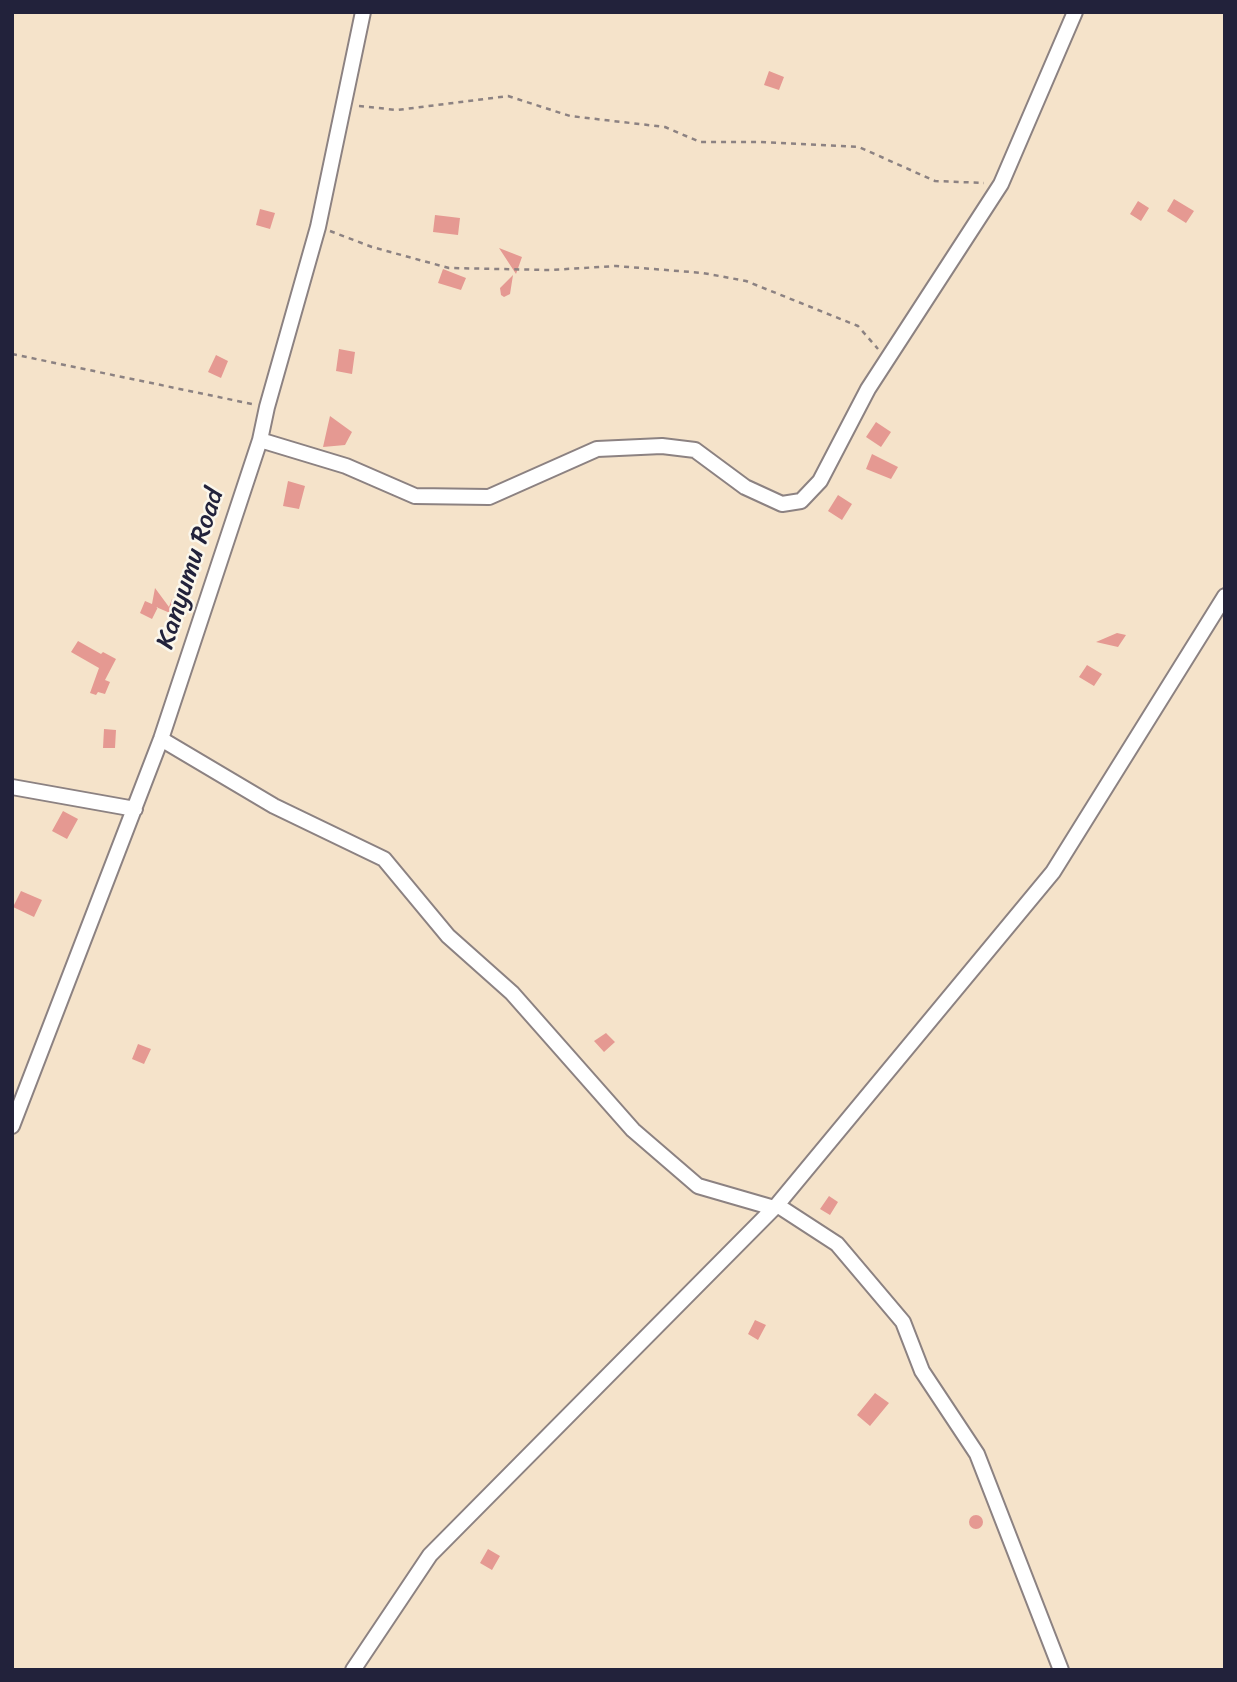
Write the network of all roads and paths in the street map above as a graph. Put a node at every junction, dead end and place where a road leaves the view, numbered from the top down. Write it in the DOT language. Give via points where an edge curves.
graph roads {
  1 [pos="363,12"];
  2 [pos="1074,12"];
  3 [pos="344,104"];
  4 [pos="1002,184"];
  5 [pos="318,227"];
  6 [pos="12,354"];
  7 [pos="888,359"];
  8 [pos="267,407"];
  9 [pos="260,440"];
  10 [pos="1225,596"];
  11 [pos="161,739"];
  12 [pos="12,787"];
  13 [pos="135,809"];
  14 [pos="12,1126"];
  15 [pos="776,1207"];
  16 [pos="353,1670"];
  17 [pos="1061,1670"];
  1 -- 3 [label="street, Kanyumu Road"];
  2 -- 4 [label="street"];
  3 -- 4 [label="path" via="397,110 508,96 570,116 665,127 700,142 859,147 935,181"];
  3 -- 5 [label="street, Kanyumu Road"];
  4 -- 7 [label="street"];
  5 -- 7 [label="path" via="449,268 616,266 746,281 858,326"];
  5 -- 8 [label="street, Kanyumu Road"];
  6 -- 8 [label="path"];
  7 -- 9 [label="street" via="820,481 800,501 782,504 745,487 695,450 662,446 597,449 489,497 415,496 346,466"];
  8 -- 9 [label="street, Kanyumu Road"];
  9 -- 11 [label="street, Kanyumu Road"];
  10 -- 15 [label="street" via="1053,872"];
  11 -- 13 [label="street, Kanyumu Road"];
  11 -- 15 [label="street" via="274,806 384,859 448,936 512,993 633,1130 698,1186"];
  12 -- 13 [label="street"];
  13 -- 14 [label="street, Kanyumu Road"];
  15 -- 16 [label="street" via="430,1555"];
  15 -- 17 [label="street" via="837,1244 903,1322 922,1371 977,1454"];
}
